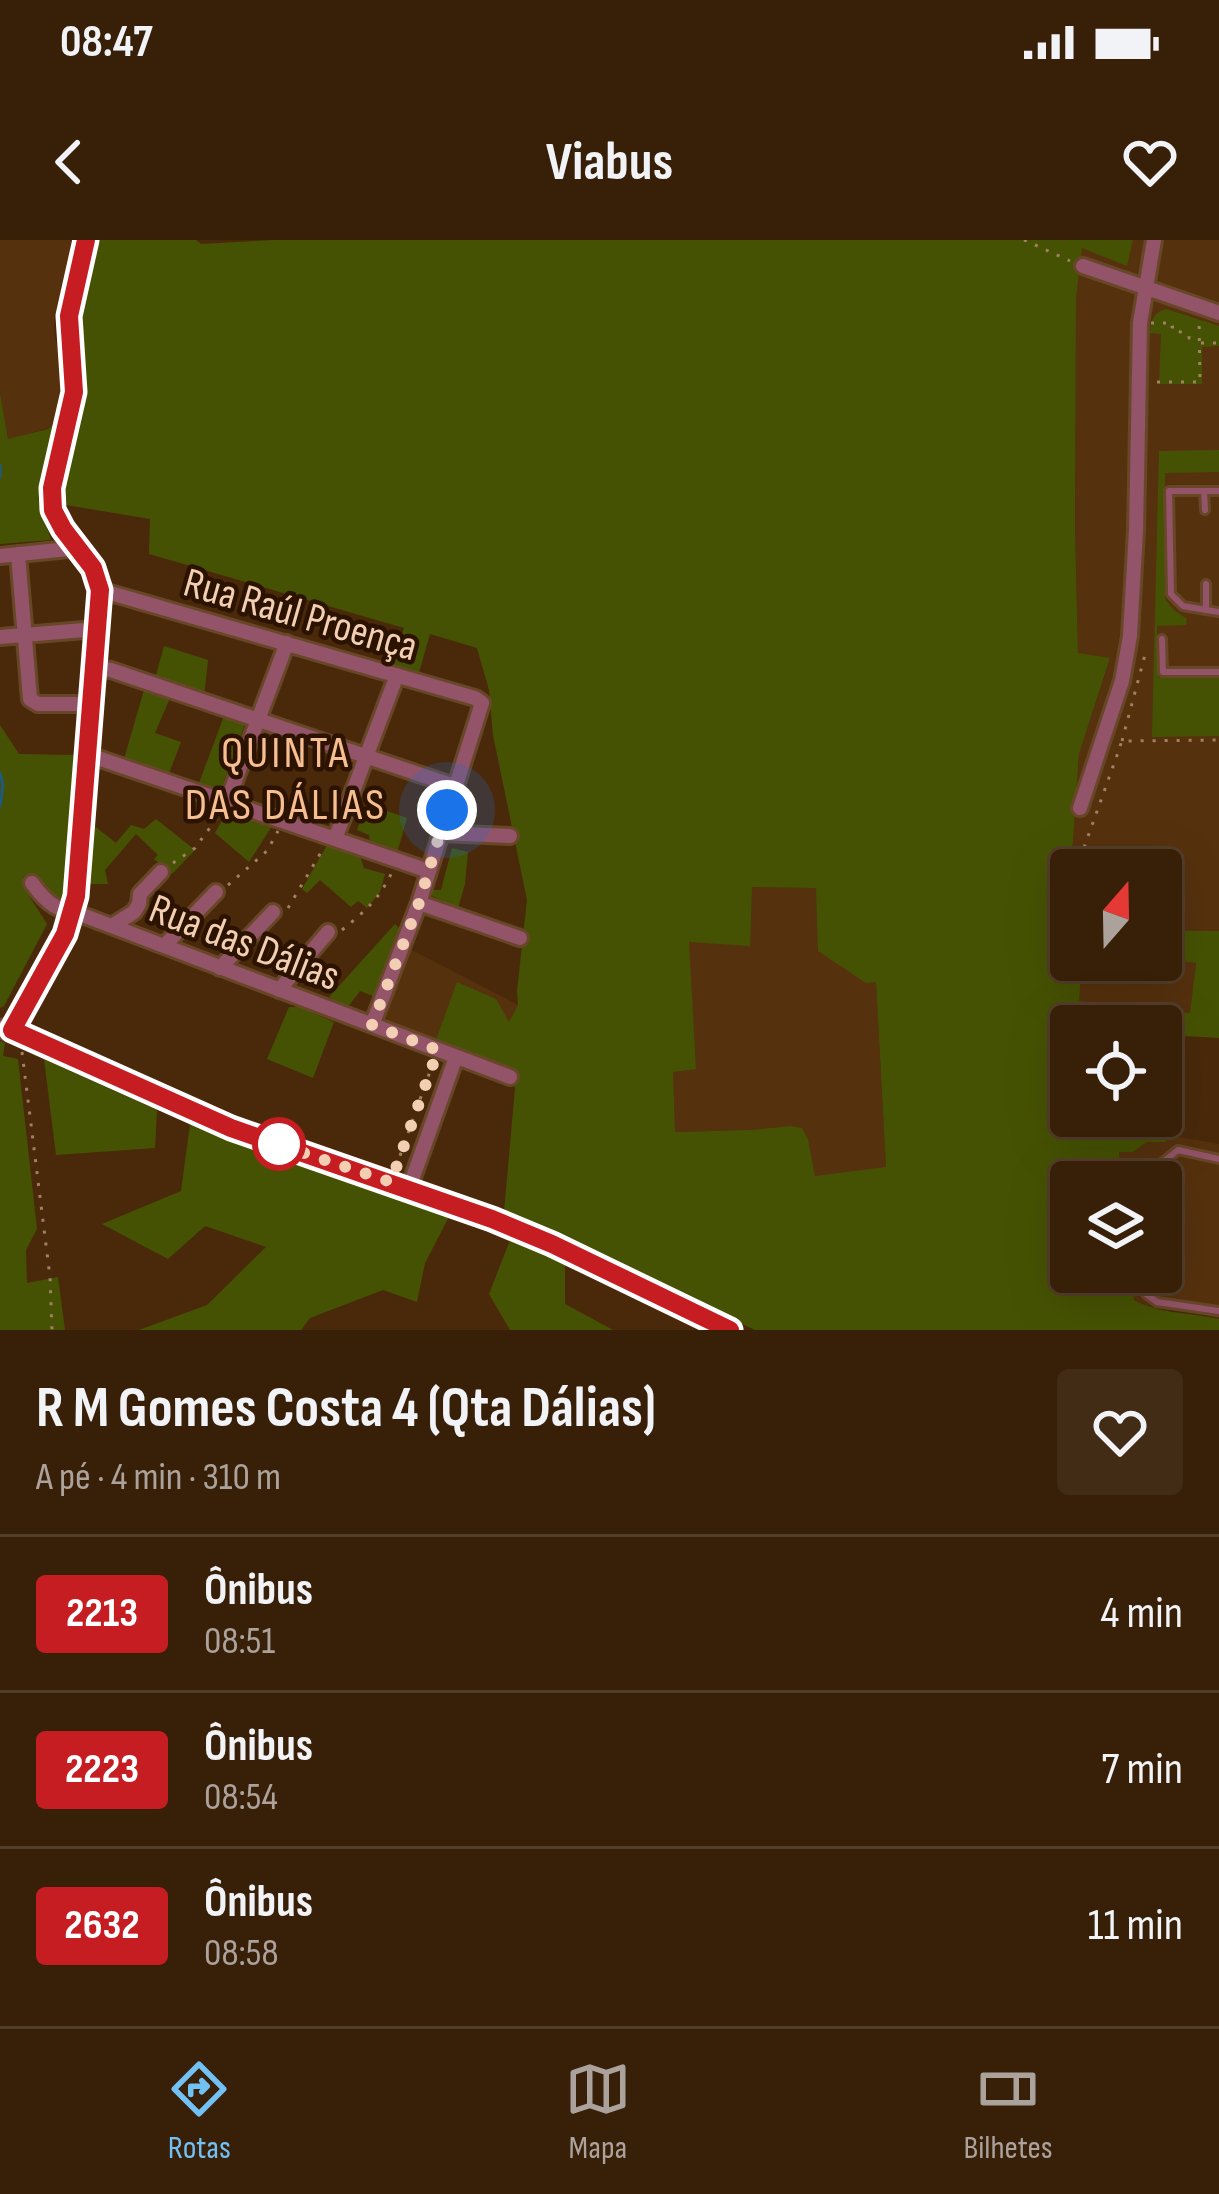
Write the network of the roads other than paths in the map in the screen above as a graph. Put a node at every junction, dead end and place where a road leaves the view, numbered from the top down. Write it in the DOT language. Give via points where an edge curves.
graph roads {
  1 [pos="86,240"];
  2 [pos="1154,240"];
  3 [pos="1083,266"];
  4 [pos="1144,287"];
  5 [pos="1219,314"];
  6 [pos="1219,490"];
  7 [pos="1204,491"];
  8 [pos="1205,510"];
  9 [pos="68,549"];
  10 [pos="18,554"];
  11 [pos="0,556"];
  12 [pos="1206,584"];
  13 [pos="100,590"];
  14 [pos="1206,610"];
  15 [pos="1219,612"];
  16 [pos="96,629"];
  17 [pos="25,635"];
  18 [pos="0,637"];
  19 [pos="1162,639"];
  20 [pos="287,643"];
  21 [pos="95,668"];
  22 [pos="1219,672"];
  23 [pos="397,675"];
  24 [pos="93,704"];
  25 [pos="258,720"];
  26 [pos="89,755"];
  27 [pos="367,757"];
  28 [pos="454,786"];
  29 [pos="227,802"];
  30 [pos="1080,808"];
  31 [pos="440,833"];
  32 [pos="510,836"];
  33 [pos="332,838"];
  34 [pos="429,871"];
  35 [pos="160,872"];
  36 [pos="32,883"];
  37 [pos="216,892"];
  38 [pos="419,903"];
  39 [pos="272,912"];
  40 [pos="72,913"];
  41 [pos="112,926"];
  42 [pos="328,932"];
  43 [pos="520,938"];
  44 [pos="164,946"];
  45 [pos="220,968"];
  46 [pos="279,990"];
  47 [pos="372,1025"];
  48 [pos="6,1029"];
  49 [pos="456,1058"];
  50 [pos="510,1077"];
  51 [pos="1219,1159"];
  52 [pos="1166,1161"];
  53 [pos="400,1185"];
  54 [pos="1146,1293"];
  55 [pos="1219,1312"];
  56 [pos="730,1330"];
  1 -- 13 [label="street" via="69,316 74,392 52,488 53,510"];
  2 -- 4 [label="street"];
  3 -- 4 [label="street"];
  4 -- 5 [label="street"];
  4 -- 30 [label="street" via="1130,636"];
  6 -- 7 [label="lane"];
  7 -- 8 [label="lane"];
  7 -- 14 [label="lane" via="1168,491 1171,594"];
  9 -- 10 [label="street"];
  10 -- 11 [label="street"];
  10 -- 17 [label="street"];
  12 -- 14 [label="lane"];
  13 -- 16 [label="street"];
  13 -- 20 [label="street, Rua Raúl Proença"];
  14 -- 15 [label="lane"];
  16 -- 17 [label="street"];
  16 -- 21 [label="street"];
  17 -- 18 [label="street"];
  17 -- 24 [label="street" via="33,703"];
  19 -- 22 [label="lane" via="1162,672"];
  20 -- 23 [label="street, Rua Raúl Proença"];
  20 -- 25 [label="street"];
  21 -- 24 [label="street"];
  21 -- 25 [label="street"];
  23 -- 27 [label="street"];
  23 -- 28 [label="street, Rua Raúl Proença" via="482,703"];
  24 -- 26 [label="street"];
  25 -- 27 [label="street"];
  25 -- 29 [label="street"];
  26 -- 29 [label="street"];
  26 -- 40 [label="street"];
  27 -- 28 [label="street"];
  27 -- 33 [label="street"];
  28 -- 31 [label="street"];
  29 -- 33 [label="street"];
  31 -- 32 [label="street"];
  31 -- 34 [label="street"];
  33 -- 34 [label="street"];
  34 -- 38 [label="street"];
  35 -- 41 [label="street" via="134,912"];
  36 -- 40 [label="street, Rua das Dálias" via="45,902"];
  37 -- 44 [label="street"];
  38 -- 43 [label="street"];
  38 -- 47 [label="street"];
  39 -- 45 [label="street"];
  40 -- 41 [label="street, Rua das Dálias"];
  40 -- 48 [label="street"];
  41 -- 44 [label="street, Rua das Dálias"];
  42 -- 46 [label="street"];
  44 -- 45 [label="street, Rua das Dálias"];
  45 -- 46 [label="street, Rua das Dálias"];
  46 -- 47 [label="street, Rua das Dálias"];
  47 -- 49 [label="street, Rua das Dálias"];
  48 -- 53 [label="street" via="231,1128"];
  49 -- 50 [label="street, Rua das Dálias"];
  49 -- 53 [label="street"];
  51 -- 52 [label="lane" via="1178,1150"];
  53 -- 56 [label="street" via="552,1244"];
  54 -- 55 [label="lane" via="1156,1302"];
}
